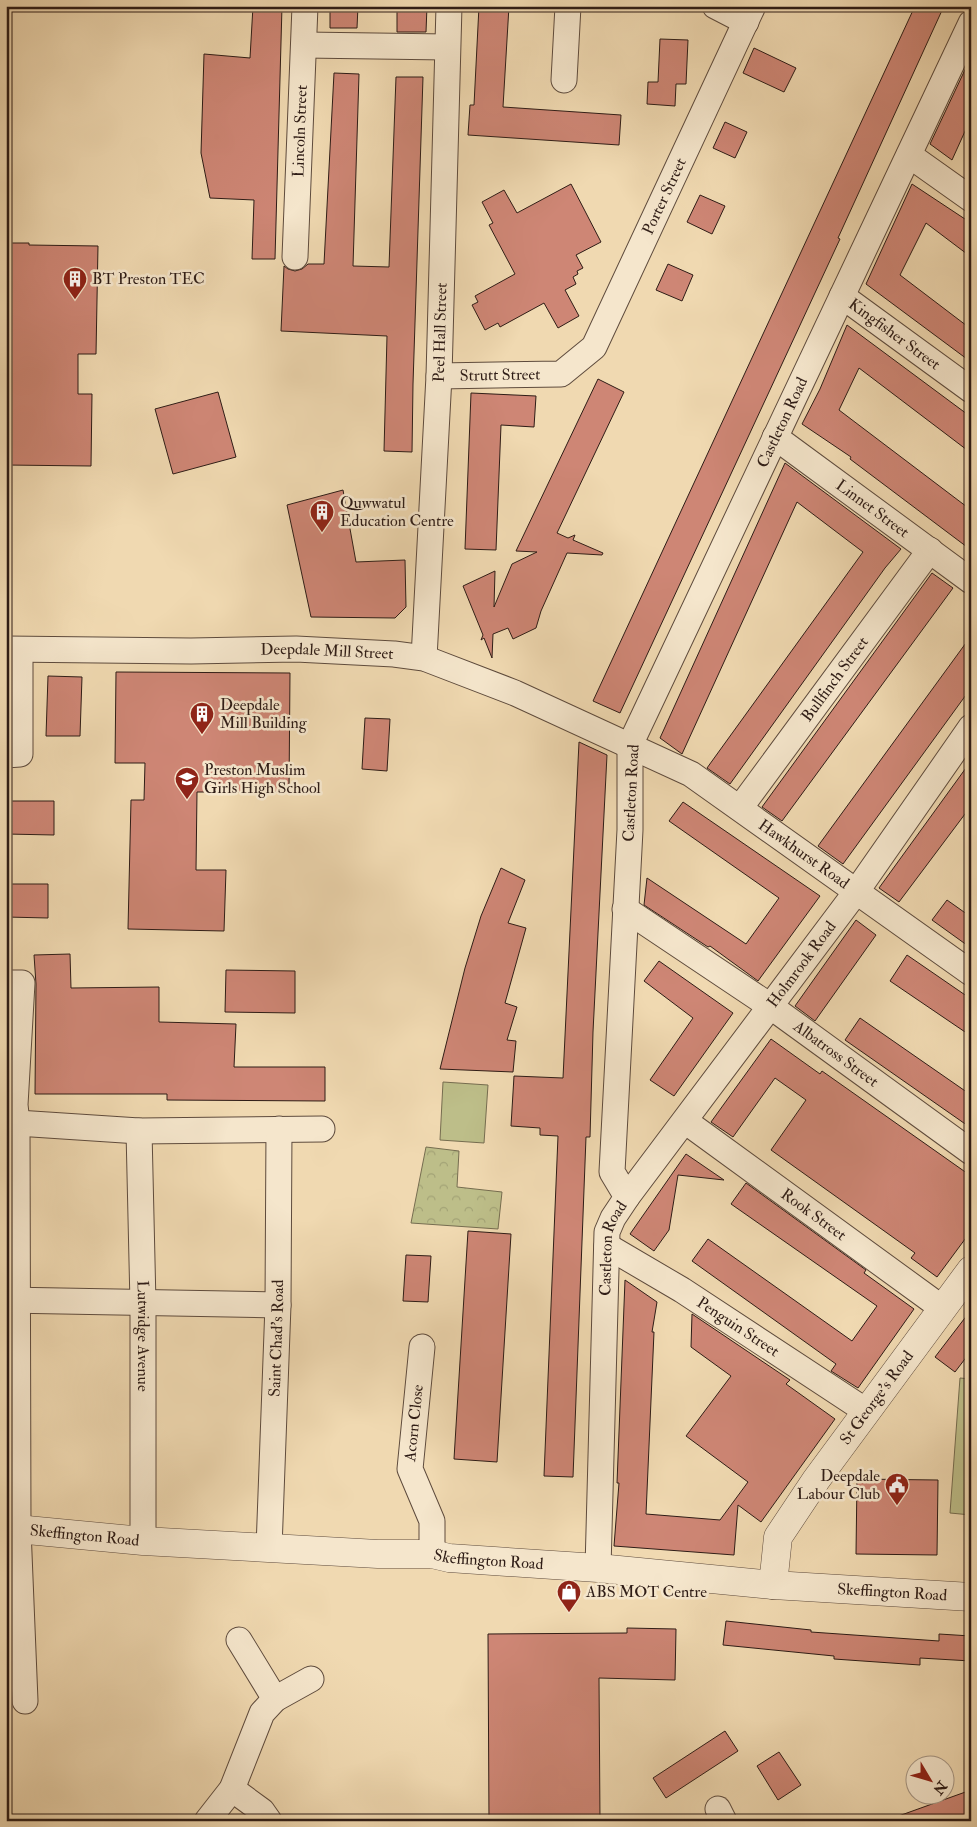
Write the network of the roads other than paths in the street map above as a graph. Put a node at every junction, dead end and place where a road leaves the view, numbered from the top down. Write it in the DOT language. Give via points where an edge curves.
graph roads {
  1 [pos="305,6"];
  2 [pos="449,6"];
  3 [pos="568,6"];
  4 [pos="715,6"];
  5 [pos="749,14"];
  6 [pos="970,29"];
  7 [pos="304,45"];
  8 [pos="447,47"];
  9 [pos="564,80"];
  10 [pos="909,155"];
  11 [pos="971,199"];
  12 [pos="296,257"];
  13 [pos="842,296"];
  14 [pos="561,374"];
  15 [pos="439,376"];
  16 [pos="971,390"];
  17 [pos="775,437"];
  18 [pos="930,550"];
  19 [pos="971,581"];
  20 [pos="13,649"];
  21 [pos="424,658"];
  22 [pos="968,738"];
  23 [pos="630,745"];
  24 [pos="13,754"];
  25 [pos="740,808"];
  26 [pos="856,892"];
  27 [pos="625,909"];
  28 [pos="971,973"];
  29 [pos="14,983"];
  30 [pos="770,1006"];
  31 [pos="13,1111"];
  32 [pos="685,1121"];
  33 [pos="322,1128"];
  34 [pos="279,1129"];
  35 [pos="139,1131"];
  36 [pos="971,1152"];
  37 [pos="627,1197"];
  38 [pos="606,1246"];
  39 [pos="971,1270"];
  40 [pos="11,1300"];
  41 [pos="142,1304"];
  42 [pos="278,1306"];
  43 [pos="942,1308"];
  44 [pos="422,1346"];
  45 [pos="12,1409"];
  46 [pos="866,1411"];
  47 [pos="12,1529"];
  48 [pos="143,1541"];
  49 [pos="269,1548"];
  50 [pos="432,1554"];
  51 [pos="598,1568"];
  52 [pos="773,1585"];
  53 [pos="971,1597"];
  54 [pos="238,1640"];
  55 [pos="311,1679"];
  56 [pos="275,1699"];
  57 [pos="25,1700"];
  58 [pos="232,1789"];
  59 [pos="207,1821"];
  60 [pos="269,1821"];
  1 -- 7 [label="street, Lincoln Street"];
  2 -- 8 [label="street, Peel Hall Street"];
  3 -- 9 [label="street"];
  4 -- 5 [label="street"];
  5 -- 14 [label="street, Porter Street" via="594,347"];
  6 -- 10 [label="street, Castleton Road"];
  7 -- 8 [label="street"];
  7 -- 12 [label="street, Lincoln Street"];
  8 -- 15 [label="street, Peel Hall Street"];
  10 -- 11 [label="street"];
  10 -- 13 [label="street, Castleton Road"];
  13 -- 16 [label="street, Kingfisher Street"];
  13 -- 17 [label="street, Castleton Road"];
  14 -- 15 [label="street, Strutt Street"];
  15 -- 21 [label="street, Peel Hall Street"];
  17 -- 18 [label="street, Linnet Street"];
  17 -- 23 [label="street, Castleton Road"];
  18 -- 19 [label="street, Linnet Street"];
  18 -- 25 [label="street, Bullfinch Street"];
  20 -- 21 [label="street, Deepdale Mill Street" via="191,652 296,649"];
  20 -- 24 [label="street"];
  21 -- 23 [label="street, Deepdale Mill Street" via="516,693"];
  22 -- 26 [label="street, Holmrook Road"];
  23 -- 25 [label="street, Hawkhurst Road" via="692,774"];
  23 -- 27 [label="street, Castleton Road" via="630,830"];
  25 -- 26 [label="street, Hawkhurst Road"];
  26 -- 28 [label="street, Hawkhurst Road"];
  26 -- 30 [label="street, Holmrook Road"];
  27 -- 30 [label="street, Albatross Street"];
  27 -- 37 [label="street, Castleton Road" via="612,1172"];
  29 -- 31 [label="street"];
  30 -- 32 [label="street, Holmrook Road"];
  30 -- 36 [label="street, Albatross Street"];
  31 -- 35 [label="street"];
  31 -- 40 [label="street"];
  32 -- 37 [label="street, Holmrook Road"];
  32 -- 43 [label="street, Rook Street"];
  33 -- 34 [label="street"];
  34 -- 35 [label="street"];
  34 -- 42 [label="street, Saint Chad's Road"];
  35 -- 41 [label="street, Lutwidge Avenue"];
  37 -- 38 [label="street, Castleton Road" via="613,1218"];
  38 -- 46 [label="street, Penguin Street" via="682,1290"];
  38 -- 51 [label="street, Castleton Road"];
  39 -- 43 [label="street, St George's Road"];
  40 -- 41 [label="street"];
  40 -- 45 [label="street"];
  41 -- 42 [label="street"];
  41 -- 48 [label="street, Lutwidge Avenue"];
  42 -- 49 [label="street, Saint Chad's Road"];
  43 -- 46 [label="street, St George's Road"];
  44 -- 50 [label="street, Acorn Close" via="410,1469 432,1521"];
  45 -- 47 [label="street"];
  46 -- 52 [label="street, St George's Road" via="778,1538"];
  47 -- 48 [label="street, Skeffington Road"];
  47 -- 57 [label="street"];
  48 -- 49 [label="street, Skeffington Road"];
  49 -- 50 [label="street, Skeffington Road"];
  50 -- 51 [label="street, Skeffington Road" via="449,1558"];
  51 -- 52 [label="street, Skeffington Road"];
  52 -- 53 [label="street, Skeffington Road"];
  54 -- 56 [label="street"];
  55 -- 56 [label="street"];
  56 -- 58 [label="street" via="262,1713"];
  58 -- 59 [label="street"];
  58 -- 60 [label="street" via="262,1811"];
}
